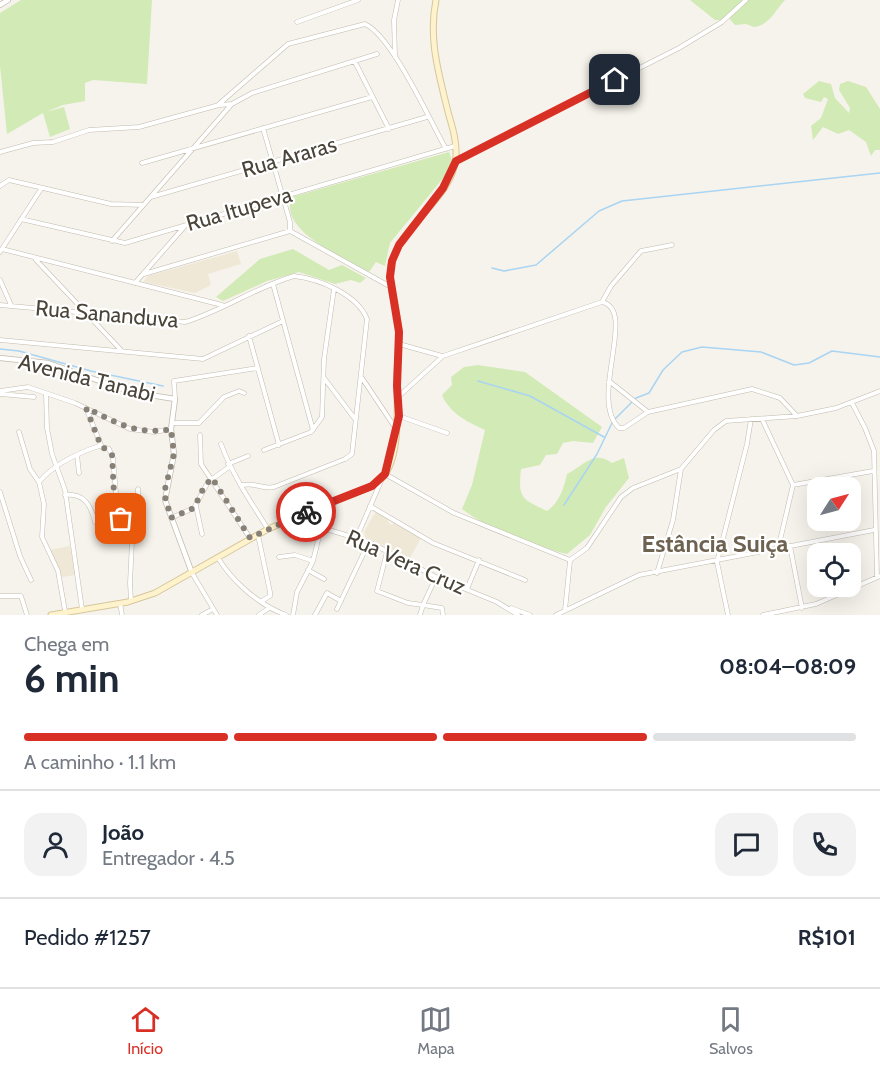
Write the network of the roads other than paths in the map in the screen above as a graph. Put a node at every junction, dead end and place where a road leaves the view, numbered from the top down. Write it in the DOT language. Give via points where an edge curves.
graph roads {
  1 [pos="8,0"];
  2 [pos="358,0"];
  3 [pos="398,0"];
  4 [pos="436,0"];
  5 [pos="746,0"];
  6 [pos="0,5"];
  7 [pos="297,22"];
  8 [pos="377,54"];
  9 [pos="395,58"];
  10 [pos="355,63"];
  11 [pos="372,97"];
  12 [pos="232,104"];
  13 [pos="219,105"];
  14 [pos="427,117"];
  15 [pos="263,128"];
  16 [pos="389,129"];
  17 [pos="456,145"];
  18 [pos="194,149"];
  19 [pos="446,149"];
  20 [pos="0,152"];
  21 [pos="456,161"];
  22 [pos="272,162"];
  23 [pos="142,163"];
  24 [pos="0,186"];
  25 [pos="41,189"];
  26 [pos="283,196"];
  27 [pos="152,197"];
  28 [pos="144,204"];
  29 [pos="21,219"];
  30 [pos="186,225"];
  31 [pos="290,231"];
  32 [pos="111,241"];
  33 [pos="672,245"];
  34 [pos="1,250"];
  35 [pos="35,259"];
  36 [pos="144,274"];
  37 [pos="0,280"];
  38 [pos="135,283"];
  39 [pos="273,284"];
  40 [pos="392,287"];
  41 [pos="334,289"];
  42 [pos="602,302"];
  43 [pos="0,304"];
  44 [pos="223,305"];
  45 [pos="11,306"];
  46 [pos="85,314"];
  47 [pos="283,321"];
  48 [pos="249,336"];
  49 [pos="0,340"];
  50 [pos="399,344"];
  51 [pos="122,351"];
  52 [pos="443,356"];
  53 [pos="0,358"];
  54 [pos="258,369"];
  55 [pos="324,377"];
  56 [pos="361,378"];
  57 [pos="609,381"];
  58 [pos="880,391"];
  59 [pos="0,392"];
  60 [pos="244,393"];
  61 [pos="46,394"];
  62 [pos="33,397"];
  63 [pos="398,397"];
  64 [pos="175,399"];
  65 [pos="852,403"];
  66 [pos="86,408"];
  67 [pos="648,412"];
  68 [pos="399,416"];
  69 [pos="797,416"];
  70 [pos="751,418"];
  71 [pos="355,419"];
  72 [pos="762,419"];
  73 [pos="172,426"];
  74 [pos="314,430"];
  75 [pos="397,430"];
  76 [pos="19,432"];
  77 [pos="447,433"];
  78 [pos="200,435"];
  79 [pos="221,444"];
  80 [pos="279,445"];
  81 [pos="101,446"];
  82 [pos="264,450"];
  83 [pos="77,455"];
  84 [pos="248,456"];
  85 [pos="228,466"];
  86 [pos="56,467"];
  87 [pos="681,469"];
  88 [pos="873,471"];
  89 [pos="79,473"];
  90 [pos="385,474"];
  91 [pos="212,478"];
  92 [pos="381,481"];
  93 [pos="39,482"];
  94 [pos="243,485"];
  95 [pos="793,485"];
  96 [pos="138,489"];
  97 [pos="0,492"];
  98 [pos="65,495"];
  99 [pos="196,505"];
  100 [pos="370,506"];
  101 [pos="171,518"];
  102 [pos="291,519"];
  103 [pos="95,522"];
  104 [pos="321,528"];
  105 [pos="128,529"];
  106 [pos="268,529"];
  107 [pos="874,531"];
  108 [pos="202,534"];
  109 [pos="258,534"];
  110 [pos="357,537"];
  111 [pos="250,538"];
  112 [pos="369,542"];
  113 [pos="790,546"];
  114 [pos="778,549"];
  115 [pos="387,552"];
  116 [pos="279,557"];
  117 [pos="218,558"];
  118 [pos="479,560"];
  119 [pos="570,560"];
  120 [pos="312,561"];
  121 [pos="717,562"];
  122 [pos="308,570"];
  123 [pos="192,573"];
  124 [pos="657,573"];
  125 [pos="879,576"];
  126 [pos="436,577"];
  127 [pos="324,579"];
  128 [pos="31,580"];
  129 [pos="525,580"];
  130 [pos="467,589"];
  131 [pos="0,596"];
  132 [pos="131,601"];
  133 [pos="262,601"];
  134 [pos="341,601"];
  135 [pos="120,603"];
  136 [pos="423,604"];
  137 [pos="504,606"];
  138 [pos="269,608"];
  139 [pos="802,608"];
  140 [pos="82,609"];
  141 [pos="213,609"];
  142 [pos="337,609"];
  143 [pos="65,611"];
  144 [pos="565,611"];
  145 [pos="772,614"];
  146 [pos="27,615"];
  147 [pos="51,615"];
  148 [pos="122,615"];
  149 [pos="202,615"];
  150 [pos="217,615"];
  151 [pos="259,615"];
  152 [pos="286,615"];
  153 [pos="293,615"];
  154 [pos="315,615"];
  155 [pos="420,615"];
  156 [pos="443,615"];
  157 [pos="518,615"];
  158 [pos="530,615"];
  159 [pos="556,615"];
  160 [pos="728,615"];
  161 [pos="763,615"];
  1 -- 6 [label="street"];
  2 -- 7 [label="street"];
  3 -- 9 [label="street"];
  4 -- 17 [label="main road" via="433,52"];
  5 -- 21 [label="street" via="722,22 679,48"];
  8 -- 10 [label="street"];
  9 -- 13 [label="street" via="375,31 361,24 288,44"];
  9 -- 14 [label="street"];
  10 -- 11 [label="street"];
  10 -- 12 [label="street" via="252,93"];
  11 -- 15 [label="street"];
  11 -- 16 [label="street"];
  12 -- 13 [label="street"];
  12 -- 18 [label="street"];
  13 -- 20 [label="street" via="139,127 89,130 53,142"];
  14 -- 16 [label="street, Rua Araras"];
  14 -- 19 [label="street"];
  15 -- 18 [label="street"];
  15 -- 22 [label="street"];
  16 -- 22 [label="street, Rua Araras"];
  17 -- 19 [label="street, Rua Itupeva"];
  17 -- 21 [label="main road"];
  18 -- 23 [label="street"];
  18 -- 27 [label="street"];
  19 -- 26 [label="street, Rua Itupeva"];
  21 -- 40 [label="main road" via="443,188 396,250 390,277"];
  22 -- 26 [label="street"];
  22 -- 27 [label="street, Rua Araras"];
  24 -- 25 [label="street" via="9,180"];
  25 -- 28 [label="street" via="111,204"];
  25 -- 29 [label="street"];
  26 -- 30 [label="street, Rua Itupeva"];
  26 -- 31 [label="street"];
  27 -- 28 [label="street"];
  28 -- 32 [label="street"];
  29 -- 32 [label="street, Rua Itupeva"];
  29 -- 34 [label="street"];
  30 -- 32 [label="street, Rua Itupeva" via="125,243"];
  30 -- 36 [label="street"];
  31 -- 36 [label="street"];
  31 -- 40 [label="street"];
  33 -- 42 [label="street" via="641,251"];
  34 -- 35 [label="street"];
  35 -- 38 [label="street"];
  35 -- 46 [label="street"];
  36 -- 38 [label="street"];
  37 -- 45 [label="street"];
  38 -- 44 [label="street"];
  39 -- 41 [label="street, Rua Sananduva" via="294,276"];
  39 -- 44 [label="street, Rua Sananduva"];
  39 -- 47 [label="street"];
  40 -- 50 [label="main road"];
  41 -- 55 [label="street"];
  41 -- 56 [label="street, Rua Sananduva" via="358,304 367,319"];
  42 -- 52 [label="street"];
  42 -- 57 [label="street" via="615,310"];
  43 -- 45 [label="street, Rua Sananduva"];
  44 -- 46 [label="street, Rua Sananduva" via="185,322"];
  45 -- 46 [label="street, Rua Sananduva"];
  46 -- 51 [label="street"];
  47 -- 48 [label="street"];
  47 -- 74 [label="street"];
  48 -- 51 [label="street" via="203,359"];
  48 -- 54 [label="street"];
  49 -- 51 [label="street"];
  50 -- 52 [label="street"];
  50 -- 63 [label="main road"];
  52 -- 63 [label="street"];
  53 -- 64 [label="street, Avenida Tanabi" via="48,363 131,392"];
  54 -- 64 [label="street" via="174,381"];
  54 -- 80 [label="street"];
  55 -- 71 [label="street"];
  55 -- 74 [label="street" via="322,417"];
  56 -- 71 [label="street, Rua Sananduva"];
  56 -- 75 [label="street"];
  57 -- 67 [label="street"];
  57 -- 67 [label="street" via="608,407 616,426 624,428"];
  58 -- 65 [label="street"];
  59 -- 61 [label="street" via="22,386"];
  59 -- 62 [label="street"];
  60 -- 73 [label="street" via="224,397 199,423"];
  61 -- 66 [label="street"];
  61 -- 86 [label="street" via="47,428"];
  63 -- 68 [label="main road"];
  64 -- 73 [label="street"];
  65 -- 69 [label="street"];
  65 -- 88 [label="street" via="872,442"];
  66 -- 73 [label="street" via="130,429 154,432"];
  66 -- 81 [label="street"];
  67 -- 69 [label="street" via="752,389 780,398"];
  68 -- 75 [label="main road"];
  68 -- 77 [label="street"];
  69 -- 72 [label="street"];
  70 -- 72 [label="street"];
  70 -- 87 [label="street" via="734,418 719,425"];
  70 -- 121 [label="street"];
  71 -- 94 [label="street, Rua Sananduva" via="354,448 345,459 274,487"];
  72 -- 95 [label="street"];
  73 -- 101 [label="street" via="174,454 164,493"];
  74 -- 80 [label="street"];
  75 -- 90 [label="main road"];
  76 -- 93 [label="street" via="30,469"];
  78 -- 91 [label="street" via="201,464"];
  79 -- 85 [label="street"];
  80 -- 82 [label="street"];
  81 -- 83 [label="street"];
  81 -- 105 [label="street" via="112,454 114,494"];
  83 -- 86 [label="street"];
  83 -- 89 [label="street"];
  84 -- 85 [label="street"];
  85 -- 91 [label="street"];
  85 -- 94 [label="street"];
  86 -- 93 [label="street"];
  86 -- 98 [label="street"];
  87 -- 119 [label="street" via="633,488 621,497 587,548"];
  87 -- 124 [label="street" via="673,520"];
  88 -- 95 [label="street"];
  88 -- 107 [label="street"];
  90 -- 92 [label="main road"];
  90 -- 119 [label="street" via="462,517"];
  91 -- 99 [label="street"];
  91 -- 111 [label="street"];
  92 -- 100 [label="street"];
  92 -- 102 [label="main road"];
  93 -- 143 [label="street" via="44,504 42,537 58,571"];
  94 -- 106 [label="street"];
  95 -- 114 [label="street"];
  96 -- 105 [label="street"];
  97 -- 128 [label="street"];
  98 -- 103 [label="street" via="75,494 86,500"];
  98 -- 140 [label="street"];
  99 -- 101 [label="street"];
  99 -- 108 [label="street"];
  100 -- 110 [label="street"];
  100 -- 118 [label="street" via="433,543"];
  101 -- 123 [label="street"];
  102 -- 104 [label="street, Rua Vera Cruz"];
  102 -- 106 [label="main road"];
  104 -- 110 [label="street, Rua Vera Cruz"];
  104 -- 120 [label="street"];
  105 -- 132 [label="street" via="132,541"];
  106 -- 109 [label="main road"];
  107 -- 113 [label="street"];
  107 -- 125 [label="street"];
  109 -- 111 [label="main road"];
  109 -- 133 [label="street" via="270,592"];
  110 -- 112 [label="street, Rua Vera Cruz"];
  111 -- 117 [label="main road"];
  112 -- 115 [label="street, Rua Vera Cruz"];
  112 -- 134 [label="street"];
  113 -- 114 [label="street"];
  113 -- 139 [label="street"];
  114 -- 121 [label="street"];
  115 -- 126 [label="street, Rua Vera Cruz"];
  115 -- 136 [label="street" via="377,591 408,603"];
  116 -- 120 [label="street" via="295,555"];
  117 -- 123 [label="main road"];
  117 -- 133 [label="street" via="233,579"];
  118 -- 129 [label="street"];
  118 -- 130 [label="street"];
  119 -- 144 [label="street"];
  120 -- 122 [label="street"];
  121 -- 124 [label="street"];
  121 -- 160 [label="street"];
  122 -- 127 [label="street"];
  122 -- 153 [label="street" via="297,592"];
  123 -- 132 [label="main road" via="159,592"];
  123 -- 141 [label="street"];
  124 -- 144 [label="street" via="625,580"];
  125 -- 139 [label="street"];
  126 -- 130 [label="street, Rua Vera Cruz"];
  126 -- 136 [label="street"];
  130 -- 137 [label="street, Rua Vera Cruz"];
  131 -- 146 [label="street" via="21,596"];
  132 -- 135 [label="main road"];
  133 -- 138 [label="street"];
  134 -- 142 [label="street"];
  134 -- 154 [label="street" via="327,592"];
  135 -- 140 [label="main road"];
  135 -- 148 [label="street"];
  136 -- 155 [label="street"];
  136 -- 156 [label="street" via="442,608"];
  137 -- 157 [label="street, Rua Vera Cruz"];
  137 -- 158 [label="street"];
  138 -- 151 [label="street"];
  138 -- 152 [label="street"];
  139 -- 145 [label="street"];
  140 -- 143 [label="main road"];
  141 -- 149 [label="street"];
  141 -- 150 [label="street"];
  143 -- 147 [label="main road"];
  144 -- 159 [label="street"];
  145 -- 161 [label="street"];
}
